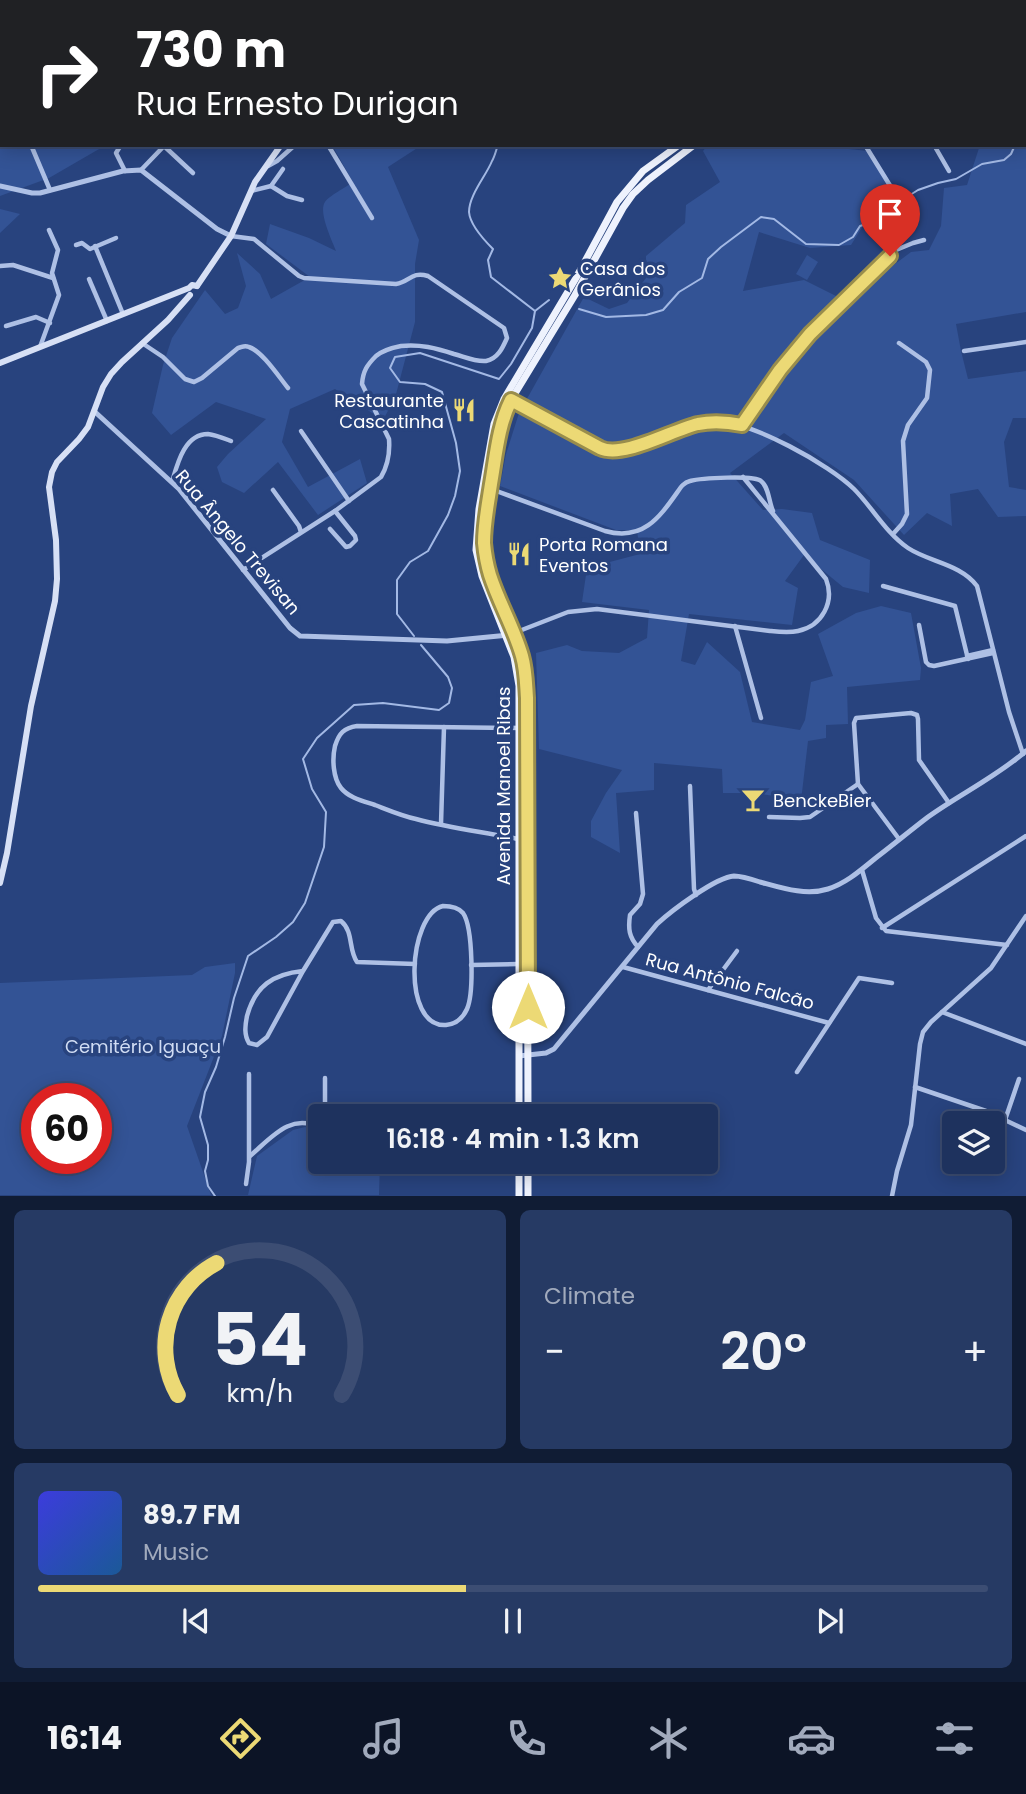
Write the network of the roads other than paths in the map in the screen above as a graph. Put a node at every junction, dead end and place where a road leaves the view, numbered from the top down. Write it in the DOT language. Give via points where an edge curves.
graph roads {
  1 [pos="32,147"];
  2 [pos="120,147"];
  3 [pos="163,147"];
  4 [pos="165,147"];
  5 [pos="280,147"];
  6 [pos="293,147"];
  7 [pos="329,147"];
  8 [pos="676,147"];
  9 [pos="691,147"];
  10 [pos="866,147"];
  11 [pos="935,147"];
  12 [pos="264,168"];
  13 [pos="283,169"];
  14 [pos="141,170"];
  15 [pos="125,171"];
  16 [pos="949,171"];
  17 [pos="193,173"];
  18 [pos="0,186"];
  19 [pos="271,186"];
  20 [pos="50,190"];
  21 [pos="251,191"];
  22 [pos="894,192"];
  23 [pos="302,200"];
  24 [pos="372,218"];
  25 [pos="49,230"];
  26 [pos="231,236"];
  27 [pos="116,238"];
  28 [pos="924,240"];
  29 [pos="76,245"];
  30 [pos="95,246"];
  31 [pos="0,265"];
  32 [pos="53,278"];
  33 [pos="89,279"];
  34 [pos="579,280"];
  35 [pos="570,286"];
  36 [pos="190,291"];
  37 [pos="575,295"];
  38 [pos="123,314"];
  39 [pos="107,321"];
  40 [pos="50,323"];
  41 [pos="6,326"];
  42 [pos="1026,342"];
  43 [pos="899,343"];
  44 [pos="142,344"];
  45 [pos="40,347"];
  46 [pos="964,351"];
  47 [pos="0,363"];
  48 [pos="288,388"];
  49 [pos="508,399"];
  50 [pos="94,411"];
  51 [pos="742,425"];
  52 [pos="301,431"];
  53 [pos="231,441"];
  54 [pos="485,470"];
  55 [pos="743,477"];
  56 [pos="172,482"];
  57 [pos="273,489"];
  58 [pos="491,489"];
  59 [pos="349,501"];
  60 [pos="335,511"];
  61 [pos="774,515"];
  62 [pos="330,529"];
  63 [pos="301,533"];
  64 [pos="892,534"];
  65 [pos="243,570"];
  66 [pos="883,586"];
  67 [pos="919,625"];
  68 [pos="735,626"];
  69 [pos="510,634"];
  70 [pos="993,652"];
  71 [pos="967,658"];
  72 [pos="519,696"];
  73 [pos="527,717"];
  74 [pos="761,718"];
  75 [pos="444,727"];
  76 [pos="519,728"];
  77 [pos="527,750"];
  78 [pos="1025,752"];
  79 [pos="858,784"];
  80 [pos="690,786"];
  81 [pos="949,803"];
  82 [pos="636,813"];
  83 [pos="769,817"];
  84 [pos="441,824"];
  85 [pos="519,824"];
  86 [pos="527,833"];
  87 [pos="1026,836"];
  88 [pos="519,839"];
  89 [pos="900,839"];
  90 [pos="527,853"];
  91 [pos="862,870"];
  92 [pos="0,883"];
  93 [pos="696,895"];
  94 [pos="1026,916"];
  95 [pos="882,928"];
  96 [pos="519,930"];
  97 [pos="1007,945"];
  98 [pos="638,947"];
  99 [pos="737,951"];
  100 [pos="527,953"];
  101 [pos="415,964"];
  102 [pos="519,964"];
  103 [pos="471,965"];
  104 [pos="623,967"];
  105 [pos="303,971"];
  106 [pos="892,983"];
  107 [pos="528,987"];
  108 [pos="708,990"];
  109 [pos="943,1012"];
  110 [pos="829,1023"];
  111 [pos="1026,1044"];
  112 [pos="523,1056"];
  113 [pos="797,1072"];
  114 [pos="249,1074"];
  115 [pos="325,1077"];
  116 [pos="1019,1079"];
  117 [pos="915,1087"];
  118 [pos="325,1104"];
  119 [pos="519,1104"];
  120 [pos="527,1104"];
  121 [pos="986,1111"];
  122 [pos="1005,1120"];
  123 [pos="308,1123"];
  124 [pos="1026,1130"];
  125 [pos="249,1156"];
  126 [pos="519,1174"];
  127 [pos="528,1174"];
  128 [pos="246,1184"];
  129 [pos="519,1195"];
  130 [pos="528,1195"];
  131 [pos="892,1195"];
  1 -- 20 [label="street"];
  2 -- 15 [label="street" via="116,153"];
  3 -- 14 [label="street"];
  4 -- 17 [label="street"];
  5 -- 12 [label="main road"];
  6 -- 12 [label="street"];
  7 -- 24 [label="street"];
  8 -- 34 [label="main road, Avenida Manoel Ribas" via="643,171 617,202"];
  9 -- 34 [label="main road, Avenida Manoel Ribas" via="633,194"];
  10 -- 22 [label="street"];
  11 -- 16 [label="street"];
  12 -- 21 [label="main road"];
  13 -- 19 [label="street"];
  14 -- 15 [label="street"];
  14 -- 26 [label="street"];
  15 -- 20 [label="street"];
  18 -- 20 [label="street" via="32,193"];
  19 -- 21 [label="street"];
  19 -- 23 [label="street"];
  21 -- 26 [label="main road"];
  25 -- 32 [label="street" via="58,250"];
  26 -- 36 [label="main road"];
  26 -- 59 [label="street" via="254,239 304,278 396,284 414,274 428,276 507,332 497,355 486,360 416,345 382,351 366,366 362,384 386,430 390,448 381,477"];
  27 -- 30 [label="street"];
  28 -- 51 [label="street" via="896,250 823,319"];
  29 -- 30 [label="street"];
  30 -- 38 [label="street"];
  31 -- 32 [label="street"];
  32 -- 40 [label="street" via="59,295"];
  33 -- 39 [label="street"];
  34 -- 35 [label="main road, Avenida Manoel Ribas"];
  34 -- 37 [label="main road, Avenida Manoel Ribas"];
  35 -- 37 [label="main road"];
  35 -- 49 [label="main road, Avenida Manoel Ribas"];
  36 -- 38 [label="main road"];
  36 -- 44 [label="main road"];
  37 -- 49 [label="main road, Avenida Manoel Ribas"];
  38 -- 39 [label="main road"];
  39 -- 45 [label="main road"];
  40 -- 41 [label="street" via="36,317"];
  40 -- 45 [label="street"];
  42 -- 46 [label="street"];
  43 -- 64 [label="street" via="930,370 927,398 903,441 907,514"];
  44 -- 48 [label="street" via="194,382 238,348 249,347"];
  44 -- 50 [label="main road" via="111,374"];
  45 -- 47 [label="main road"];
  49 -- 51 [label="street" via="611,452 697,425"];
  49 -- 54 [label="main road, Avenida Manoel Ribas" via="494,424"];
  49 -- 58 [label="main road, Avenida Manoel Ribas"];
  50 -- 56 [label="street, Rua Ângelo Trevisan"];
  50 -- 92 [label="main road" via="83,434 54,467 50,480 56,540 55,601"];
  51 -- 64 [label="street" via="834,472"];
  52 -- 59 [label="street"];
  53 -- 56 [label="street" via="210,434 197,437 185,449"];
  54 -- 58 [label="main road"];
  54 -- 69 [label="main road, Avenida Manoel Ribas" via="476,550 482,576"];
  55 -- 58 [label="street" via="685,483 658,517 629,534 613,534"];
  55 -- 61 [label="street"];
  55 -- 61 [label="street" via="763,482"];
  56 -- 65 [label="street, Rua Ângelo Trevisan"];
  57 -- 63 [label="street"];
  58 -- 69 [label="main road, Avenida Manoel Ribas" via="486,557"];
  59 -- 60 [label="street"];
  60 -- 62 [label="street" via="356,540 346,547"];
  60 -- 63 [label="street"];
  61 -- 68 [label="street" via="823,573 829,601 822,616 801,631"];
  63 -- 65 [label="street"];
  64 -- 70 [label="street" via="915,552 973,581"];
  65 -- 69 [label="street, Rua Ângelo Trevisan" via="300,636 427,641"];
  66 -- 71 [label="street" via="955,606"];
  67 -- 71 [label="street" via="929,665"];
  68 -- 69 [label="street" via="597,609 568,612"];
  68 -- 74 [label="street"];
  69 -- 72 [label="main road, Avenida Manoel Ribas"];
  69 -- 73 [label="main road, Avenida Manoel Ribas" via="524,665"];
  70 -- 71 [label="street"];
  70 -- 78 [label="street"];
  72 -- 73 [label="main road"];
  72 -- 76 [label="main road, Avenida Manoel Ribas"];
  73 -- 77 [label="main road, Avenida Manoel Ribas"];
  75 -- 76 [label="street"];
  75 -- 84 [label="street"];
  75 -- 84 [label="street" via="345,729 334,756 342,790 356,799"];
  76 -- 77 [label="main road"];
  76 -- 85 [label="main road, Avenida Manoel Ribas"];
  77 -- 86 [label="main road, Avenida Manoel Ribas"];
  78 -- 81 [label="street"];
  79 -- 81 [label="street" via="855,720 911,713 918,719 919,760"];
  79 -- 83 [label="street" via="810,817"];
  79 -- 89 [label="street"];
  80 -- 93 [label="street"];
  81 -- 89 [label="street"];
  82 -- 98 [label="street" via="643,894 630,915 629,934"];
  84 -- 88 [label="street"];
  85 -- 86 [label="main road"];
  85 -- 88 [label="main road, Avenida Manoel Ribas"];
  86 -- 90 [label="main road, Avenida Manoel Ribas"];
  87 -- 95 [label="street"];
  88 -- 90 [label="main road"];
  88 -- 96 [label="main road, Avenida Manoel Ribas"];
  89 -- 91 [label="street"];
  90 -- 100 [label="main road, Avenida Manoel Ribas"];
  91 -- 93 [label="street" via="820,891 791,890 736,876"];
  91 -- 95 [label="street"];
  93 -- 98 [label="street" via="663,918"];
  94 -- 97 [label="street"];
  95 -- 97 [label="street"];
  96 -- 100 [label="main road"];
  96 -- 102 [label="main road, Avenida Manoel Ribas"];
  97 -- 109 [label="street" via="991,968"];
  98 -- 104 [label="street"];
  99 -- 108 [label="street"];
  100 -- 107 [label="main road, Avenida Manoel Ribas"];
  101 -- 103 [label="street" via="424,926 432,911 443,905 464,915"];
  101 -- 103 [label="street" via="422,1012 443,1025 457,1021 467,1009"];
  101 -- 105 [label="street" via="357,962 349,929 337,921"];
  102 -- 103 [label="street"];
  102 -- 107 [label="main road"];
  102 -- 112 [label="main road, Avenida Manoel Ribas"];
  104 -- 108 [label="street, Rua Antônio Falcão"];
  104 -- 112 [label="street" via="554,1049"];
  105 -- 105 [label="street" via="279,975 255,995 247,1019 249,1043 257,1045 267,1037"];
  106 -- 110 [label="street" via="859,978"];
  107 -- 112 [label="main road, Avenida Manoel Ribas"];
  108 -- 110 [label="street, Rua Antônio Falcão"];
  109 -- 111 [label="street"];
  109 -- 117 [label="street" via="921,1037"];
  110 -- 113 [label="street"];
  112 -- 119 [label="main road, Avenida Manoel Ribas"];
  112 -- 120 [label="main road, Avenida Manoel Ribas"];
  114 -- 125 [label="street"];
  115 -- 118 [label="street"];
  116 -- 122 [label="street"];
  117 -- 121 [label="street"];
  117 -- 131 [label="street" via="911,1125"];
  122 -- 124 [label="street"];
  123 -- 125 [label="street" via="282,1129"];
  125 -- 128 [label="street"];
  126 -- 129 [label="main road"];
  127 -- 130 [label="main road"];
}
